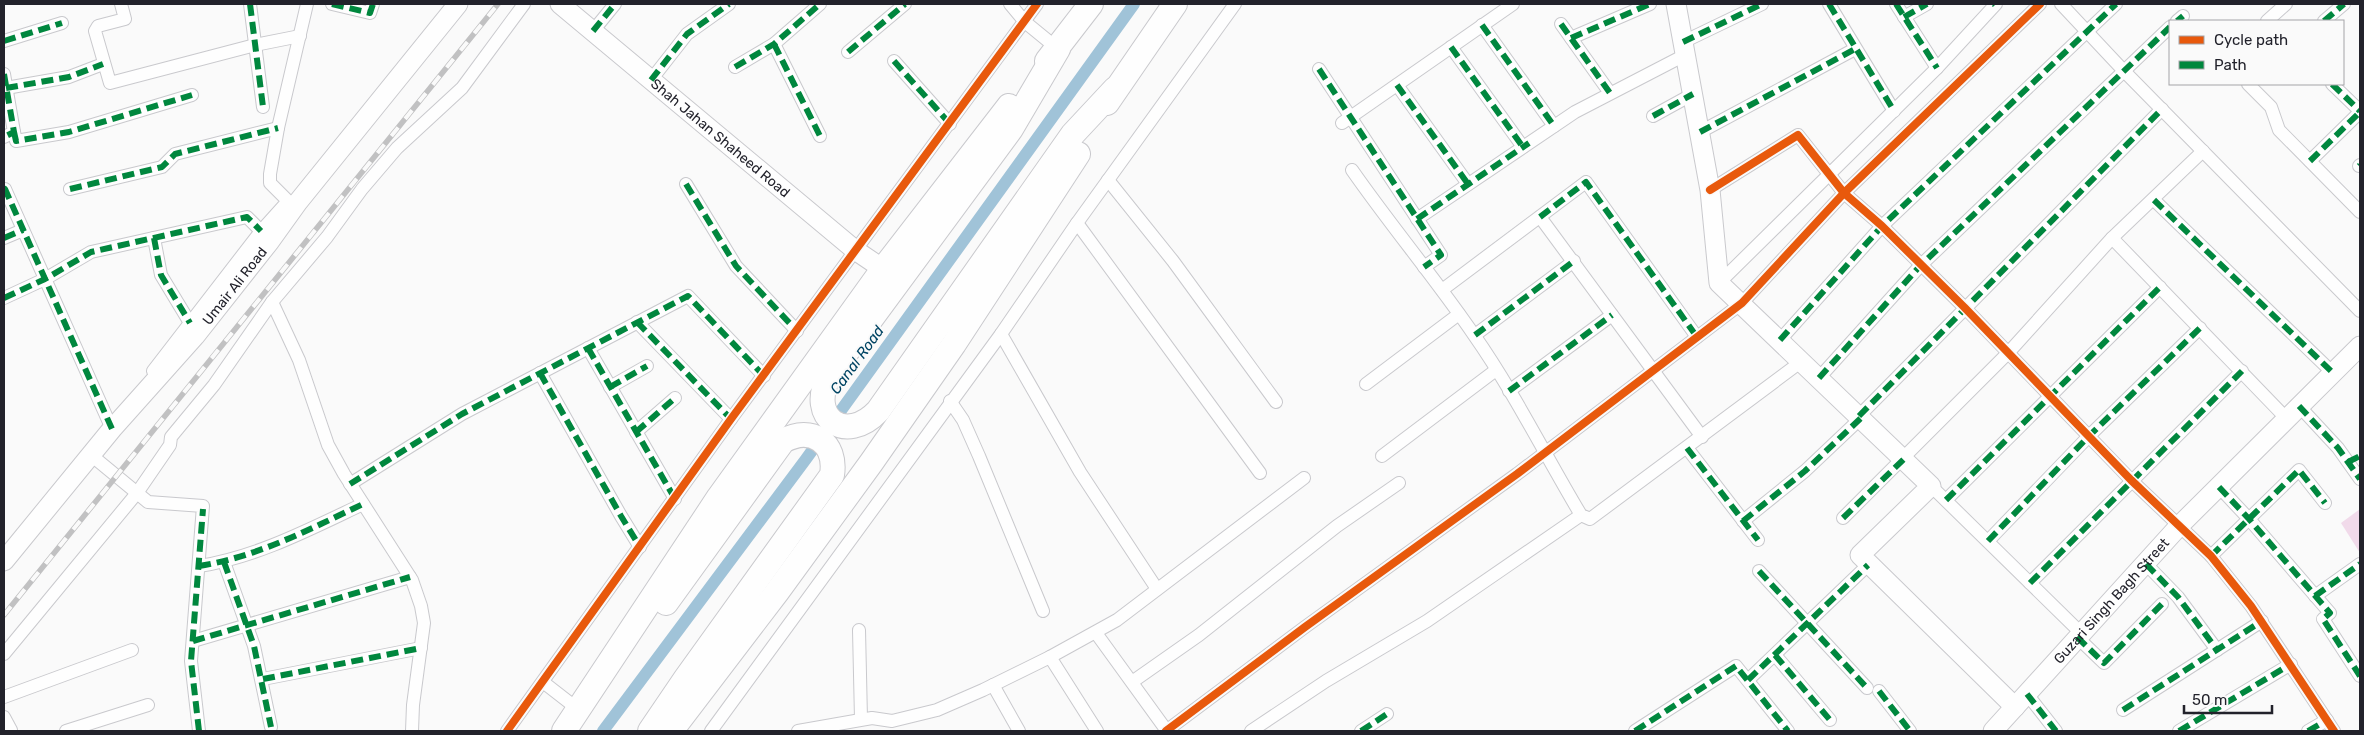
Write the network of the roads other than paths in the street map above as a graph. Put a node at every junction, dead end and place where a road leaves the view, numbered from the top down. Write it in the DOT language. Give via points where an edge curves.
graph roads {
  1 [pos="121,4"];
  2 [pos="250,4"];
  3 [pos="307,4"];
  4 [pos="332,4"];
  5 [pos="373,4"];
  6 [pos="458,4"];
  7 [pos="524,4"];
  8 [pos="560,4"];
  9 [pos="615,4"];
  10 [pos="729,4"];
  11 [pos="820,4"];
  12 [pos="905,4"];
  13 [pos="1010,4"];
  14 [pos="1038,4"];
  15 [pos="1090,4"];
  16 [pos="1175,4"];
  17 [pos="1235,4"];
  18 [pos="1513,4"];
  19 [pos="1650,4"];
  20 [pos="1676,4"];
  21 [pos="1762,4"];
  22 [pos="1829,4"];
  23 [pos="1896,4"];
  24 [pos="1926,4"];
  25 [pos="1995,4"];
  26 [pos="2040,4"];
  27 [pos="2061,4"];
  28 [pos="2116,4"];
  29 [pos="2286,4"];
  30 [pos="2344,4"];
  31 [pos="1904,17"];
  32 [pos="2268,20"];
  33 [pos="2325,20"];
  34 [pos="1025,22"];
  35 [pos="62,23"];
  36 [pos="1561,24"];
  37 [pos="1482,25"];
  38 [pos="2169,28"];
  39 [pos="593,31"];
  40 [pos="2087,31"];
  41 [pos="300,36"];
  42 [pos="1571,38"];
  43 [pos="4,41"];
  44 [pos="774,44"];
  45 [pos="255,45"];
  46 [pos="1451,47"];
  47 [pos="1684,48"];
  48 [pos="1855,48"];
  49 [pos="1058,49"];
  50 [pos="848,52"];
  51 [pos="894,61"];
  52 [pos="103,64"];
  53 [pos="735,67"];
  54 [pos="1937,68"];
  55 [pos="1319,69"];
  56 [pos="2123,70"];
  57 [pos="4,74"];
  58 [pos="651,80"];
  59 [pos="1397,85"];
  60 [pos="2249,85"];
  61 [pos="2333,85"];
  62 [pos="6,88"];
  63 [pos="1115,89"];
  64 [pos="1610,94"];
  65 [pos="1692,94"];
  66 [pos="192,95"];
  67 [pos="263,107"];
  68 [pos="2162,109"];
  69 [pos="1894,111"];
  70 [pos="2360,112"];
  71 [pos="1653,116"];
  72 [pos="1346,120"];
  73 [pos="950,124"];
  74 [pos="1554,126"];
  75 [pos="278,128"];
  76 [pos="1700,132"];
  77 [pos="9,134"];
  78 [pos="820,136"];
  79 [pos="1523,146"];
  80 [pos="2203,151"];
  81 [pos="2310,161"];
  82 [pos="1352,170"];
  83 [pos="1828,174"];
  84 [pos="1108,180"];
  85 [pos="686,184"];
  86 [pos="1468,184"];
  87 [pos="70,189"];
  88 [pos="4,190"];
  89 [pos="1710,190"];
  90 [pos="1844,193"];
  91 [pos="2154,200"];
  92 [pos="293,202"];
  93 [pos="2360,212"];
  94 [pos="1540,217"];
  95 [pos="1417,219"];
  96 [pos="1077,223"];
  97 [pos="1882,226"];
  98 [pos="24,230"];
  99 [pos="262,231"];
  100 [pos="4,238"];
  101 [pos="154,238"];
  102 [pos="2112,238"];
  103 [pos="856,250"];
  104 [pos="1574,261"];
  105 [pos="1920,266"];
  106 [pos="1424,267"];
  107 [pos="883,270"];
  108 [pos="45,279"];
  109 [pos="1719,283"];
  110 [pos="2160,287"];
  111 [pos="1442,290"];
  112 [pos="4,298"];
  113 [pos="272,302"];
  114 [pos="1742,303"];
  115 [pos="1964,307"];
  116 [pos="2360,311"];
  117 [pos="1459,314"];
  118 [pos="1612,315"];
  119 [pos="637,322"];
  120 [pos="190,323"];
  121 [pos="2200,328"];
  122 [pos="797,331"];
  123 [pos="1001,334"];
  124 [pos="1475,335"];
  125 [pos="1697,337"];
  126 [pos="1780,340"];
  127 [pos="2360,346"];
  128 [pos="588,348"];
  129 [pos="2009,352"];
  130 [pos="1802,361"];
  131 [pos="647,366"];
  132 [pos="1496,370"];
  133 [pos="1652,371"];
  134 [pos="2242,371"];
  135 [pos="540,373"];
  136 [pos="2333,373"];
  137 [pos="764,376"];
  138 [pos="1819,378"];
  139 [pos="1366,384"];
  140 [pos="610,387"];
  141 [pos="1509,391"];
  142 [pos="2050,396"];
  143 [pos="675,398"];
  144 [pos="950,401"];
  145 [pos="1276,402"];
  146 [pos="2292,412"];
  147 [pos="1860,417"];
  148 [pos="731,418"];
  149 [pos="112,429"];
  150 [pos="636,432"];
  151 [pos="2089,436"];
  152 [pos="1702,437"];
  153 [pos="1687,448"];
  154 [pos="1544,453"];
  155 [pos="91,455"];
  156 [pos="1382,456"];
  157 [pos="2360,456"];
  158 [pos="1904,459"];
  159 [pos="2348,462"];
  160 [pos="1260,473"];
  161 [pos="1304,478"];
  162 [pos="2360,479"];
  163 [pos="2131,480"];
  164 [pos="1398,483"];
  165 [pos="350,484"];
  166 [pos="1931,486"];
  167 [pos="2219,487"];
  168 [pos="137,493"];
  169 [pos="675,499"];
  170 [pos="1946,500"];
  171 [pos="2325,503"];
  172 [pos="363,504"];
  173 [pos="1581,515"];
  174 [pos="1843,518"];
  175 [pos="2249,519"];
  176 [pos="1743,521"];
  177 [pos="2180,525"];
  178 [pos="1758,540"];
  179 [pos="1988,541"];
  180 [pos="640,547"];
  181 [pos="2211,556"];
  182 [pos="4,561"];
  183 [pos="224,562"];
  184 [pos="2146,564"];
  185 [pos="2360,564"];
  186 [pos="1868,565"];
  187 [pos="199,566"];
  188 [pos="1759,571"];
  189 [pos="410,577"];
  190 [pos="2030,583"];
  191 [pos="1157,589"];
  192 [pos="2315,596"];
  193 [pos="2162,604"];
  194 [pos="1043,611"];
  195 [pos="2262,621"];
  196 [pos="1808,624"];
  197 [pos="246,625"];
  198 [pos="859,630"];
  199 [pos="1096,632"];
  200 [pos="2079,635"];
  201 [pos="193,641"];
  202 [pos="421,648"];
  203 [pos="132,650"];
  204 [pos="2217,650"];
  205 [pos="4,654"];
  206 [pos="1775,655"];
  207 [pos="1050,658"];
  208 [pos="2291,664"];
  209 [pos="2360,676"];
  210 [pos="263,679"];
  211 [pos="1748,680"];
  212 [pos="542,682"];
  213 [pos="1132,682"];
  214 [pos="993,685"];
  215 [pos="4,696"];
  216 [pos="2021,701"];
  217 [pos="148,705"];
  218 [pos="579,710"];
  219 [pos="2123,710"];
  220 [pos="1387,714"];
  221 [pos="4,717"];
  222 [pos="861,719"];
  223 [pos="1830,720"];
  224 [pos="2326,720"];
  225 [pos="891,726"];
  226 [pos="271,727"];
  227 [pos="716,729"];
  228 [pos="11,730"];
  229 [pos="66,731"];
  230 [pos="199,731"];
  231 [pos="412,731"];
  232 [pos="508,731"];
  233 [pos="564,731"];
  234 [pos="650,731"];
  235 [pos="671,731"];
  236 [pos="798,731"];
  237 [pos="1019,731"];
  238 [pos="1097,731"];
  239 [pos="1167,731"];
  240 [pos="1251,731"];
  241 [pos="1361,731"];
  242 [pos="1635,731"];
  243 [pos="1788,731"];
  244 [pos="1910,731"];
  245 [pos="1993,731"];
  246 [pos="2056,731"];
  247 [pos="2179,731"];
  248 [pos="2308,731"];
  249 [pos="2334,731"];
  1 -- 52 [label="street" via="125,19 96,28"];
  2 -- 45 [label="street"];
  3 -- 41 [label="street"];
  4 -- 5 [label="street" via="370,13"];
  6 -- 92 [label="street, Umair Ali Road"];
  7 -- 113 [label="street" via="462,88 397,148"];
  8 -- 39 [label="street, Shah Jahan Shaheed Road"];
  9 -- 39 [label="street"];
  10 -- 58 [label="street" via="687,34"];
  11 -- 44 [label="street"];
  12 -- 50 [label="street"];
  13 -- 34 [label="street"];
  14 -- 34 [label="street"];
  15 -- 49 [label="highway"];
  16 -- 63 [label="highway"];
  17 -- 84 [label="street"];
  18 -- 37 [label="street"];
  19 -- 42 [label="street"];
  20 -- 47 [label="street"];
  21 -- 47 [label="street"];
  22 -- 48 [label="street"];
  23 -- 31 [label="street"];
  24 -- 31 [label="street"];
  25 -- 54 [label="street"];
  26 -- 90 [label="street"];
  27 -- 40 [label="street"];
  28 -- 40 [label="street"];
  29 -- 32 [label="street"];
  30 -- 33 [label="street"];
  31 -- 54 [label="street"];
  34 -- 49 [label="street"];
  34 -- 73 [label="street"];
  35 -- 43 [label="street"];
  36 -- 42 [label="street"];
  37 -- 46 [label="street"];
  37 -- 74 [label="street"];
  38 -- 56 [label="street"];
  39 -- 58 [label="street, Shah Jahan Shaheed Road"];
  40 -- 56 [label="street"];
  40 -- 97 [label="street"];
  41 -- 45 [label="street"];
  41 -- 75 [label="street"];
  42 -- 64 [label="street"];
  44 -- 53 [label="street"];
  44 -- 78 [label="street"];
  45 -- 52 [label="street" via="110,83"];
  45 -- 67 [label="street"];
  46 -- 59 [label="street"];
  46 -- 79 [label="street"];
  47 -- 64 [label="street"];
  47 -- 65 [label="street"];
  48 -- 69 [label="street"];
  48 -- 76 [label="street"];
  49 -- 63 [label="highway" via="1011,129 829,376 822,389 822,407 833,422 851,427 868,422 886,403 1073,134"];
  49 -- 107 [label="highway" via="997,120"];
  51 -- 73 [label="street"];
  52 -- 62 [label="street" via="69,77"];
  54 -- 69 [label="street"];
  55 -- 72 [label="street"];
  56 -- 68 [label="street"];
  56 -- 105 [label="street"];
  57 -- 62 [label="street"];
  58 -- 103 [label="street, Shah Jahan Shaheed Road"];
  59 -- 72 [label="street"];
  59 -- 86 [label="street"];
  60 -- 81 [label="street" via="2271,107 2279,130"];
  61 -- 70 [label="street"];
  62 -- 77 [label="street"];
  63 -- 235 [label="highway" via="1055,190 954,344 783,584"];
  64 -- 74 [label="street"];
  65 -- 71 [label="street"];
  65 -- 76 [label="street"];
  66 -- 77 [label="street" via="69,132 16,140"];
  68 -- 80 [label="street"];
  68 -- 115 [label="street"];
  69 -- 83 [label="street"];
  70 -- 81 [label="street"];
  72 -- 95 [label="street"];
  73 -- 103 [label="street"];
  74 -- 79 [label="street"];
  75 -- 87 [label="street" via="174,154 162,167"];
  75 -- 92 [label="street" via="270,183"];
  76 -- 89 [label="street"];
  79 -- 86 [label="street"];
  80 -- 91 [label="street"];
  80 -- 116 [label="street"];
  81 -- 93 [label="street"];
  82 -- 106 [label="street"];
  83 -- 89 [label="street" via="1798,134"];
  83 -- 90 [label="street"];
  83 -- 109 [label="street"];
  84 -- 96 [label="street"];
  84 -- 145 [label="street" via="1173,261"];
  85 -- 122 [label="street" via="736,266"];
  86 -- 95 [label="street"];
  88 -- 98 [label="street"];
  89 -- 109 [label="street"];
  90 -- 97 [label="street"];
  90 -- 114 [label="street"];
  91 -- 102 [label="street"];
  91 -- 136 [label="street"];
  92 -- 99 [label="street"];
  92 -- 149 [label="street, Umair Ali Road" via="270,241 195,336"];
  94 -- 104 [label="street"];
  94 -- 111 [label="street"];
  94 -- 125 [label="street" via="1586,182"];
  95 -- 106 [label="street" via="1441,255"];
  96 -- 123 [label="street"];
  96 -- 160 [label="street"];
  97 -- 105 [label="street"];
  97 -- 126 [label="street"];
  98 -- 100 [label="street"];
  98 -- 108 [label="street"];
  99 -- 101 [label="street" via="247,217"];
  99 -- 120 [label="street"];
  101 -- 108 [label="street" via="91,252"];
  101 -- 120 [label="street" via="161,275"];
  102 -- 110 [label="street"];
  102 -- 129 [label="street"];
  103 -- 107 [label="street, Shah Jahan Shaheed Road"];
  103 -- 122 [label="street"];
  104 -- 118 [label="street"];
  104 -- 124 [label="street"];
  105 -- 115 [label="street"];
  105 -- 138 [label="street"];
  106 -- 111 [label="street"];
  107 -- 218 [label="highway" via="708,514"];
  108 -- 112 [label="street"];
  108 -- 149 [label="street"];
  109 -- 114 [label="street"];
  110 -- 121 [label="street"];
  110 -- 142 [label="street"];
  111 -- 117 [label="street"];
  113 -- 165 [label="street" via="299,360 328,445"];
  113 -- 168 [label="street" via="214,386 171,437 170,445"];
  114 -- 125 [label="street"];
  114 -- 126 [label="street"];
  115 -- 129 [label="street"];
  115 -- 147 [label="street"];
  117 -- 124 [label="street"];
  117 -- 139 [label="street"];
  118 -- 133 [label="street"];
  118 -- 141 [label="street"];
  119 -- 128 [label="street"];
  119 -- 137 [label="street" via="688,296"];
  119 -- 148 [label="street"];
  120 -- 149 [label="street" via="130,400"];
  121 -- 134 [label="street"];
  121 -- 151 [label="street"];
  122 -- 137 [label="street"];
  123 -- 144 [label="street"];
  123 -- 191 [label="street" via="1080,472"];
  124 -- 132 [label="street"];
  125 -- 133 [label="street"];
  126 -- 130 [label="street"];
  127 -- 136 [label="street, Guzari Singh Bagh Street"];
  128 -- 135 [label="street"];
  128 -- 140 [label="street"];
  129 -- 142 [label="street"];
  129 -- 158 [label="street"];
  130 -- 138 [label="street"];
  130 -- 152 [label="street"];
  131 -- 140 [label="street"];
  132 -- 141 [label="street"];
  132 -- 156 [label="street"];
  133 -- 152 [label="street"];
  133 -- 154 [label="street"];
  134 -- 146 [label="street"];
  134 -- 163 [label="street"];
  135 -- 165 [label="street" via="462,414"];
  135 -- 180 [label="street"];
  136 -- 146 [label="street, Guzari Singh Bagh Street"];
  137 -- 148 [label="street"];
  138 -- 147 [label="street"];
  140 -- 150 [label="street"];
  141 -- 154 [label="street"];
  142 -- 151 [label="street"];
  142 -- 170 [label="street"];
  143 -- 150 [label="street"];
  144 -- 194 [label="street" via="963,420 979,456"];
  144 -- 227 [label="street"];
  146 -- 159 [label="street" via="2338,448"];
  146 -- 167 [label="street, Guzari Singh Bagh Street"];
  147 -- 158 [label="street"];
  147 -- 176 [label="street" via="1805,471"];
  148 -- 169 [label="street"];
  149 -- 155 [label="street, Umair Ali Road"];
  150 -- 169 [label="street"];
  151 -- 163 [label="street"];
  151 -- 179 [label="street"];
  152 -- 153 [label="street"];
  153 -- 173 [label="street" via="1590,520"];
  153 -- 176 [label="street"];
  154 -- 173 [label="street"];
  154 -- 239 [label="street"];
  155 -- 168 [label="street"];
  155 -- 182 [label="street, Umair Ali Road"];
  157 -- 159 [label="street"];
  158 -- 166 [label="street"];
  158 -- 174 [label="street"];
  159 -- 162 [label="street"];
  161 -- 191 [label="street"];
  163 -- 177 [label="street"];
  163 -- 190 [label="street"];
  164 -- 213 [label="street" via="1336,526 1199,635"];
  165 -- 172 [label="street"];
  166 -- 170 [label="street"];
  166 -- 186 [label="street" via="1860,554"];
  167 -- 175 [label="street"];
  167 -- 177 [label="street, Guzari Singh Bagh Street"];
  168 -- 187 [label="street" via="148,502 203,506"];
  168 -- 205 [label="street"];
  169 -- 180 [label="street"];
  170 -- 179 [label="street"];
  171 -- 175 [label="street" via="2299,470"];
  172 -- 183 [label="street" via="276,544"];
  172 -- 189 [label="street"];
  173 -- 240 [label="street" via="1427,621 1326,681"];
  175 -- 181 [label="street"];
  175 -- 192 [label="street"];
  176 -- 178 [label="street"];
  177 -- 181 [label="street"];
  177 -- 184 [label="street, Guzari Singh Bagh Street"];
  179 -- 190 [label="street"];
  180 -- 212 [label="street"];
  181 -- 195 [label="street"];
  183 -- 187 [label="street"];
  183 -- 197 [label="street"];
  184 -- 200 [label="street, Guzari Singh Bagh Street"];
  184 -- 204 [label="street" via="2178,596"];
  185 -- 192 [label="street"];
  186 -- 196 [label="street"];
  186 -- 216 [label="street"];
  187 -- 201 [label="street"];
  188 -- 196 [label="street"];
  189 -- 197 [label="street"];
  189 -- 202 [label="street" via="424,623"];
  190 -- 200 [label="street"];
  191 -- 199 [label="street"];
  192 -- 209 [label="street" via="2330,614 2323,619"];
  193 -- 200 [label="street" via="2104,663"];
  195 -- 204 [label="street"];
  195 -- 208 [label="street"];
  196 -- 206 [label="street"];
  196 -- 244 [label="street"];
  197 -- 201 [label="street"];
  197 -- 210 [label="street"];
  198 -- 222 [label="street"];
  199 -- 207 [label="street"];
  199 -- 213 [label="street"];
  200 -- 216 [label="street, Guzari Singh Bagh Street"];
  201 -- 230 [label="street" via="191,661"];
  202 -- 210 [label="street"];
  202 -- 231 [label="street"];
  203 -- 215 [label="street"];
  204 -- 219 [label="street"];
  206 -- 211 [label="street"];
  206 -- 223 [label="street"];
  207 -- 214 [label="street"];
  207 -- 238 [label="street"];
  208 -- 224 [label="street"];
  208 -- 247 [label="street"];
  210 -- 226 [label="street"];
  211 -- 242 [label="street" via="1736,666"];
  211 -- 243 [label="street"];
  212 -- 218 [label="street"];
  212 -- 232 [label="street"];
  213 -- 239 [label="street"];
  214 -- 225 [label="street"];
  214 -- 237 [label="street"];
  216 -- 245 [label="street, Guzari Singh Bagh Street"];
  216 -- 246 [label="street"];
  217 -- 229 [label="street"];
  218 -- 233 [label="highway"];
  218 -- 234 [label="highway" via="647,630 783,441 802,434 821,440 832,456 832,476"];
  220 -- 241 [label="street"];
  221 -- 228 [label="street"];
  222 -- 225 [label="street" via="872,718"];
  222 -- 236 [label="street"];
  224 -- 248 [label="street"];
  224 -- 249 [label="street"];
}
